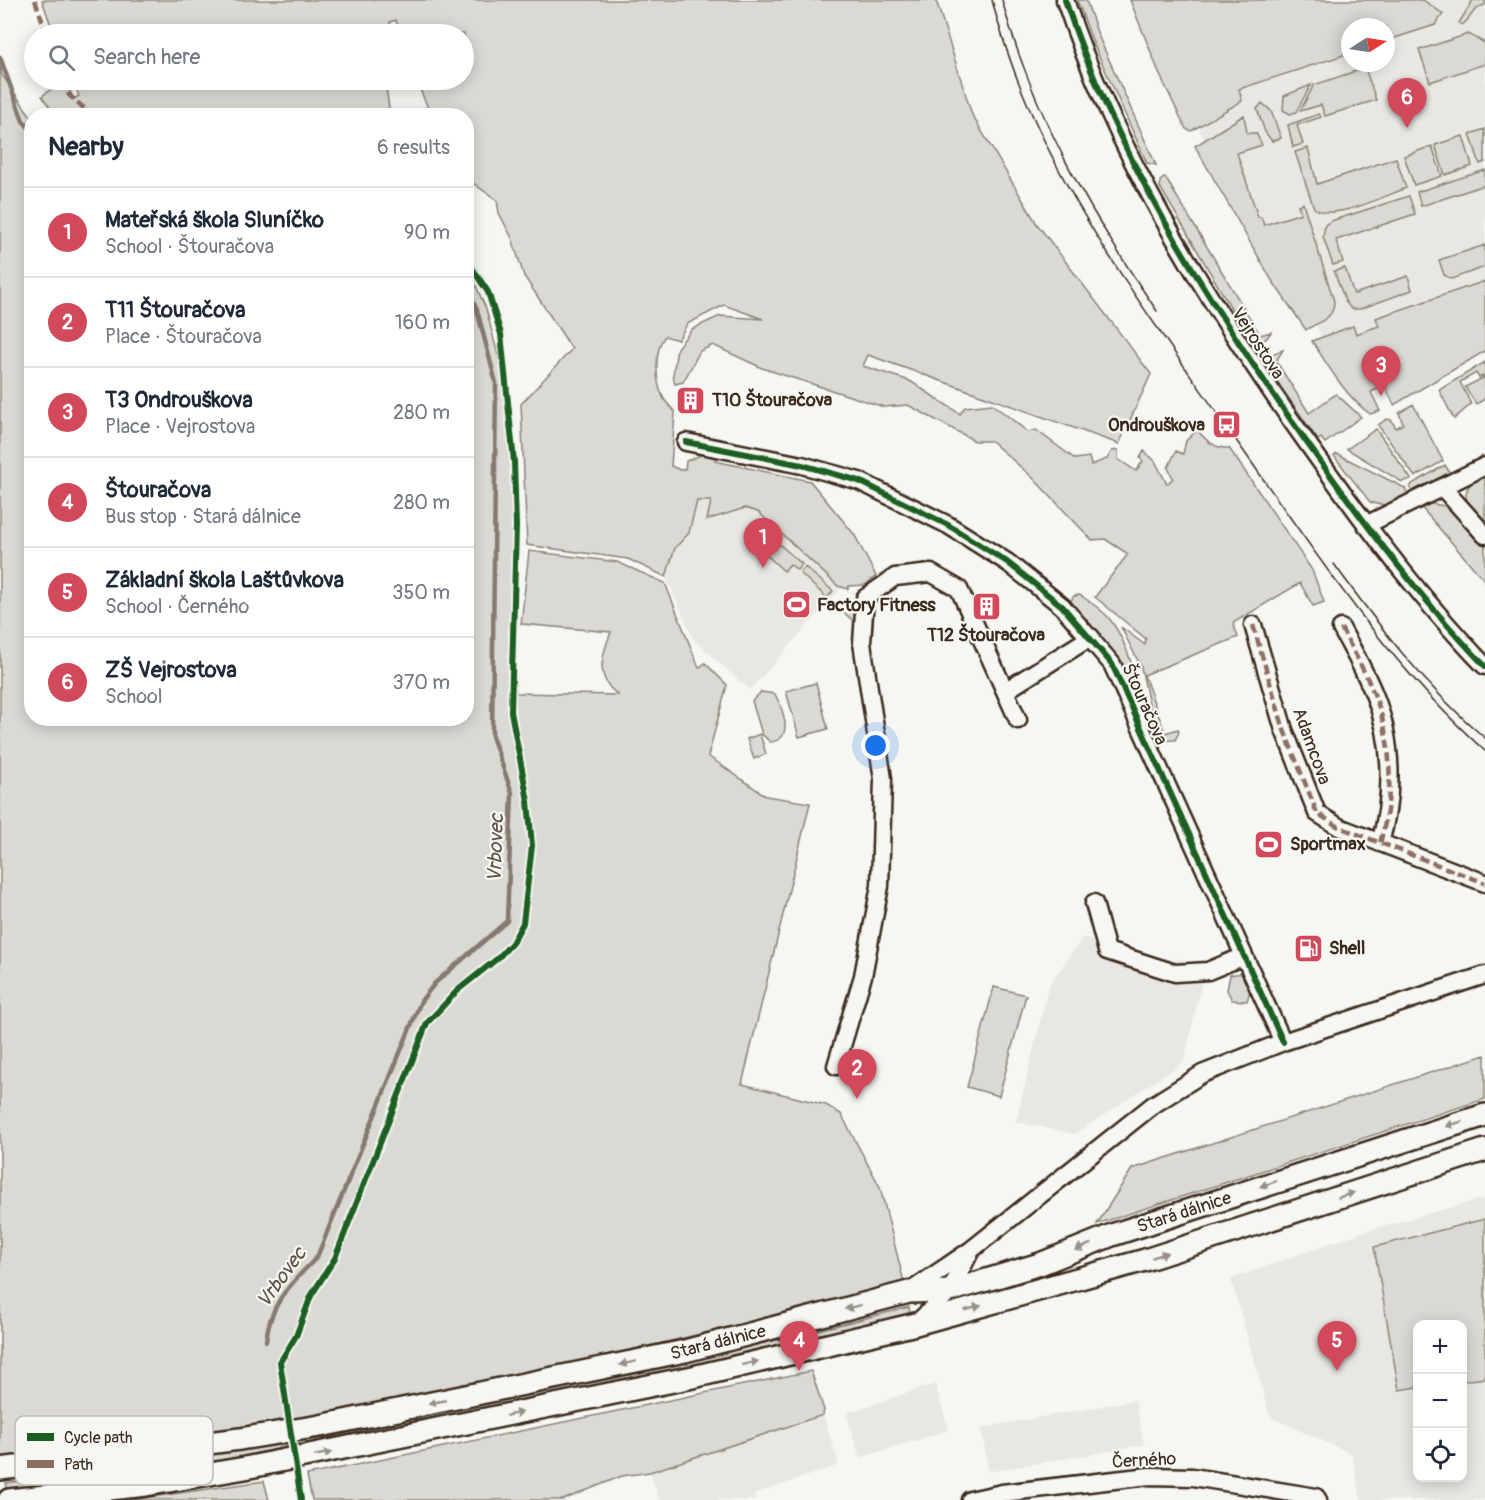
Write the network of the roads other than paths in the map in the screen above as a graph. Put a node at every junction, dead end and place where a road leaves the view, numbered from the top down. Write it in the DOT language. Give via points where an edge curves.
graph roads {
  1 [pos="1065,0"];
  2 [pos="686,441"];
  3 [pos="1485,466"];
  4 [pos="1443,488"];
  5 [pos="1366,525"];
  6 [pos="1485,535"];
  7 [pos="1253,625"];
  8 [pos="1341,628"];
  9 [pos="1091,637"];
  10 [pos="1485,666"];
  11 [pos="1005,691"];
  12 [pos="1018,720"];
  13 [pos="1380,843"];
  14 [pos="1485,883"];
  15 [pos="1094,903"];
  16 [pos="1244,956"];
  17 [pos="1485,975"];
  18 [pos="1283,1042"];
  19 [pos="836,1066"];
  20 [pos="1485,1115"];
  21 [pos="1485,1150"];
  22 [pos="971,1250"];
  23 [pos="950,1291"];
  24 [pos="909,1292"];
  25 [pos="916,1324"];
  26 [pos="213,1442"];
  27 [pos="15,1467"];
  28 [pos="0,1469"];
  29 [pos="213,1473"];
  30 [pos="146,1485"];
  31 [pos="9,1500"];
  32 [pos="970,1500"];
  33 [pos="1318,1500"];
  1 -- 5 [label="street, Vejrostova" via="1111,115 1191,265 1245,354"];
  2 -- 9 [label="street, Štouračova" via="859,481 948,525 1007,562 1062,606"];
  3 -- 4 [label="street"];
  4 -- 5 [label="street"];
  4 -- 6 [label="street"];
  5 -- 10 [label="street, Vejrostova" via="1412,585"];
  7 -- 13 [label="street, Adamcova" via="1284,730 1317,813 1339,827"];
  8 -- 13 [label="street" via="1374,693 1387,743 1390,797"];
  9 -- 11 [label="street"];
  9 -- 16 [label="street, Štouračova" via="1112,664"];
  11 -- 12 [label="street"];
  11 -- 19 [label="street" via="959,589 931,573 895,577 865,598 862,637 883,779 880,886 863,976"];
  13 -- 14 [label="street, Adamcova"];
  15 -- 16 [label="street" via="1107,951 1175,974 1208,971"];
  16 -- 18 [label="street, Štouračova"];
  17 -- 18 [label="street"];
  18 -- 22 [label="street" via="1202,1074 1153,1105"];
  20 -- 23 [label="main road, Stará dálnice, one-way"];
  25 -- 21 [label="main road, Stará dálnice, one-way" via="1145,1260"];
  22 -- 23 [label="street"];
  22 -- 24 [label="street"];
  23 -- 24 [label="main road, Stará dálnice"];
  23 -- 25 [label="street"];
  24 -- 26 [label="main road, Stará dálnice, one-way" via="685,1351 320,1426"];
  29 -- 25 [label="main road, Stará dálnice, one-way" via="693,1377"];
  27 -- 28 [label="main road, Stará dálnice, one-way"];
  31 -- 30 [label="main road, Stará dálnice, one-way"];
  32 -- 33 [label="street, Černého" via="1149,1476 1193,1477"];
}
